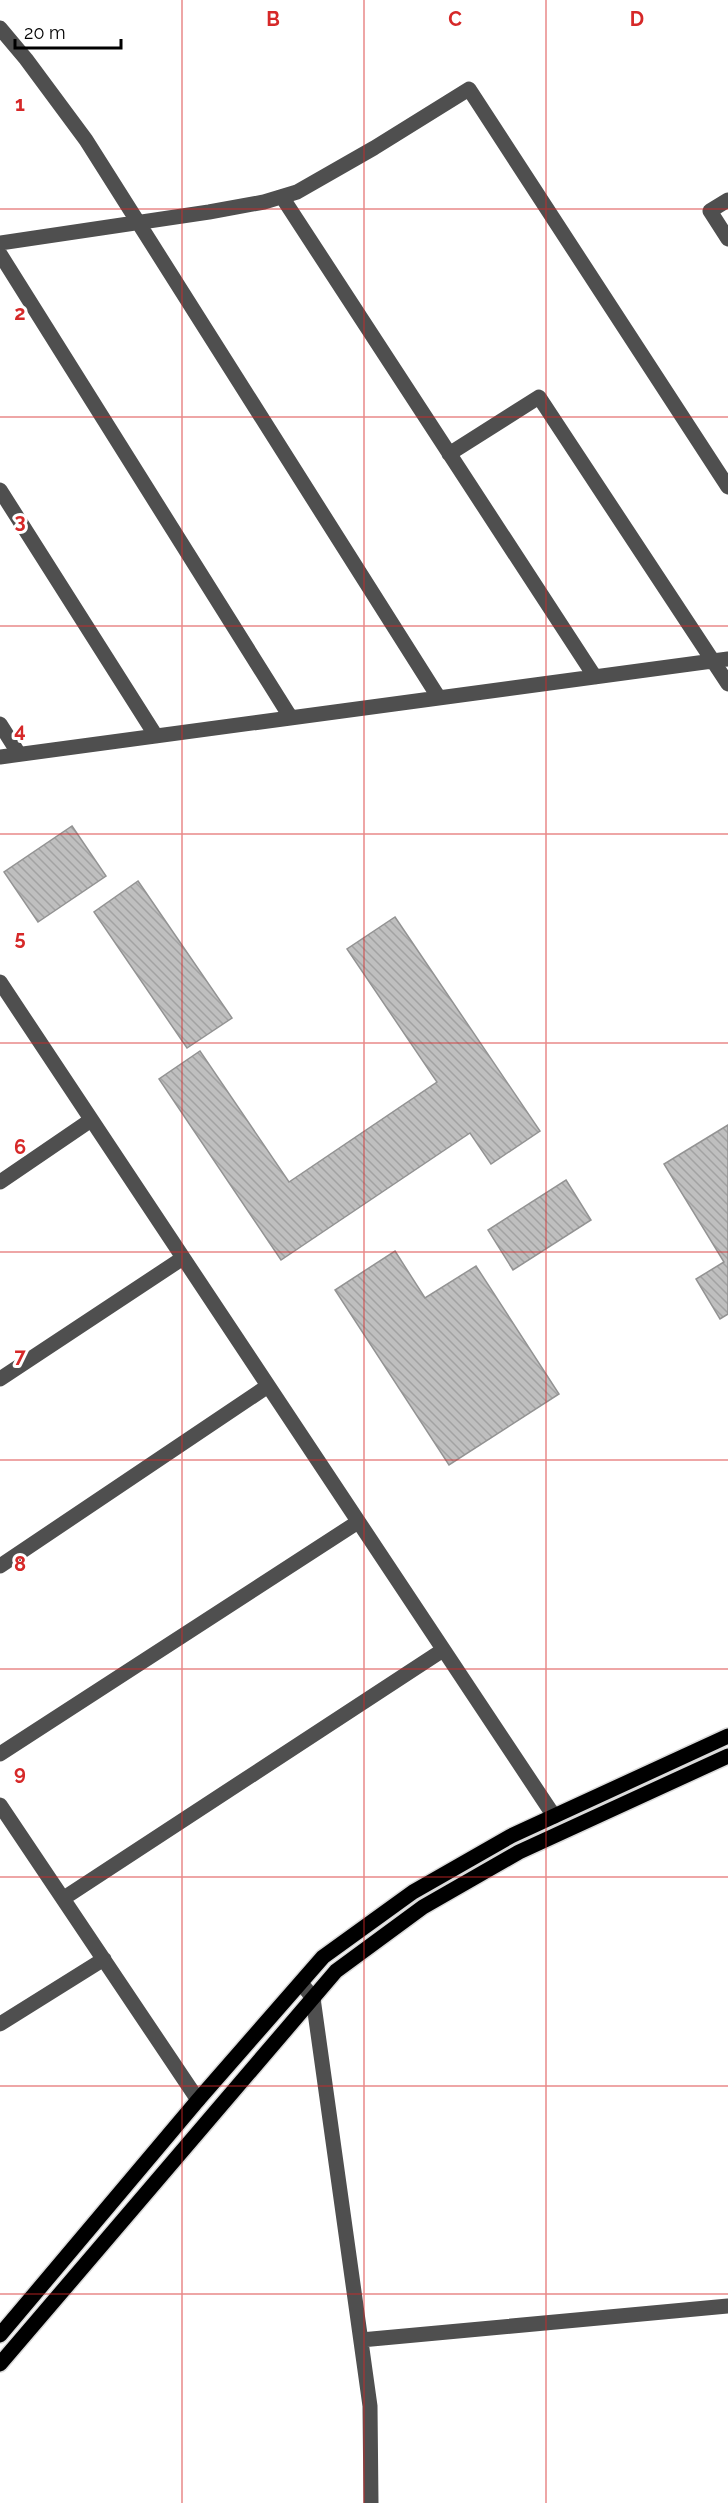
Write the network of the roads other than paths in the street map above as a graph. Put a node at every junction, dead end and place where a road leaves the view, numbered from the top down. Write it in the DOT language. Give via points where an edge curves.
graph roads {
  1 [pos="0,28"];
  2 [pos="282,197"];
  3 [pos="728,200"];
  4 [pos="138,223"];
  5 [pos="728,238"];
  6 [pos="0,243"];
  7 [pos="0,254"];
  8 [pos="449,454"];
  9 [pos="728,487"];
  10 [pos="0,490"];
  11 [pos="728,659"];
  12 [pos="712,661"];
  13 [pos="595,676"];
  14 [pos="728,684"];
  15 [pos="439,698"];
  16 [pos="291,718"];
  17 [pos="0,724"];
  18 [pos="156,736"];
  19 [pos="19,754"];
  20 [pos="0,757"];
  21 [pos="0,982"];
  22 [pos="91,1120"];
  23 [pos="0,1182"];
  24 [pos="183,1258"];
  25 [pos="0,1379"];
  26 [pos="268,1386"];
  27 [pos="358,1522"];
  28 [pos="0,1566"];
  29 [pos="443,1650"];
  30 [pos="728,1736"];
  31 [pos="0,1754"];
  32 [pos="728,1756"];
  33 [pos="0,1805"];
  34 [pos="554,1816"];
  35 [pos="64,1898"];
  36 [pos="104,1959"];
  37 [pos="301,1983"];
  38 [pos="313,1998"];
  39 [pos="0,2024"];
  40 [pos="198,2100"];
  41 [pos="728,2306"];
  42 [pos="0,2335"];
  43 [pos="361,2340"];
  44 [pos="0,2364"];
  45 [pos="371,2503"];
  1 -- 4 [label="street" via="86,140"];
  2 -- 4 [label="street"];
  2 -- 8 [label="street"];
  2 -- 9 [label="street" via="328,176 469,88"];
  3 -- 5 [label="street" via="710,211"];
  4 -- 6 [label="street"];
  4 -- 15 [label="street"];
  7 -- 16 [label="street"];
  8 -- 12 [label="street" via="539,397"];
  8 -- 13 [label="street"];
  10 -- 18 [label="street"];
  11 -- 12 [label="street"];
  12 -- 13 [label="street"];
  12 -- 14 [label="street"];
  13 -- 15 [label="street"];
  15 -- 16 [label="street"];
  16 -- 18 [label="street"];
  17 -- 19 [label="street"];
  18 -- 19 [label="street"];
  19 -- 20 [label="street"];
  21 -- 22 [label="street"];
  22 -- 23 [label="street"];
  22 -- 24 [label="street"];
  24 -- 25 [label="street"];
  24 -- 26 [label="street"];
  26 -- 27 [label="street"];
  26 -- 28 [label="street"];
  27 -- 29 [label="street"];
  27 -- 31 [label="street"];
  29 -- 34 [label="street"];
  29 -- 35 [label="street"];
  30 -- 34 [label="main road"];
  32 -- 38 [label="main road" via="519,1852 423,1907 336,1971"];
  33 -- 35 [label="street"];
  34 -- 37 [label="main road" via="413,1892 323,1957"];
  35 -- 36 [label="street"];
  36 -- 39 [label="street"];
  36 -- 40 [label="street"];
  37 -- 38 [label="street"];
  37 -- 40 [label="main road"];
  38 -- 43 [label="street"];
  38 -- 44 [label="main road"];
  40 -- 42 [label="main road"];
  41 -- 43 [label="street"];
  43 -- 45 [label="street" via="370,2406"];
}
